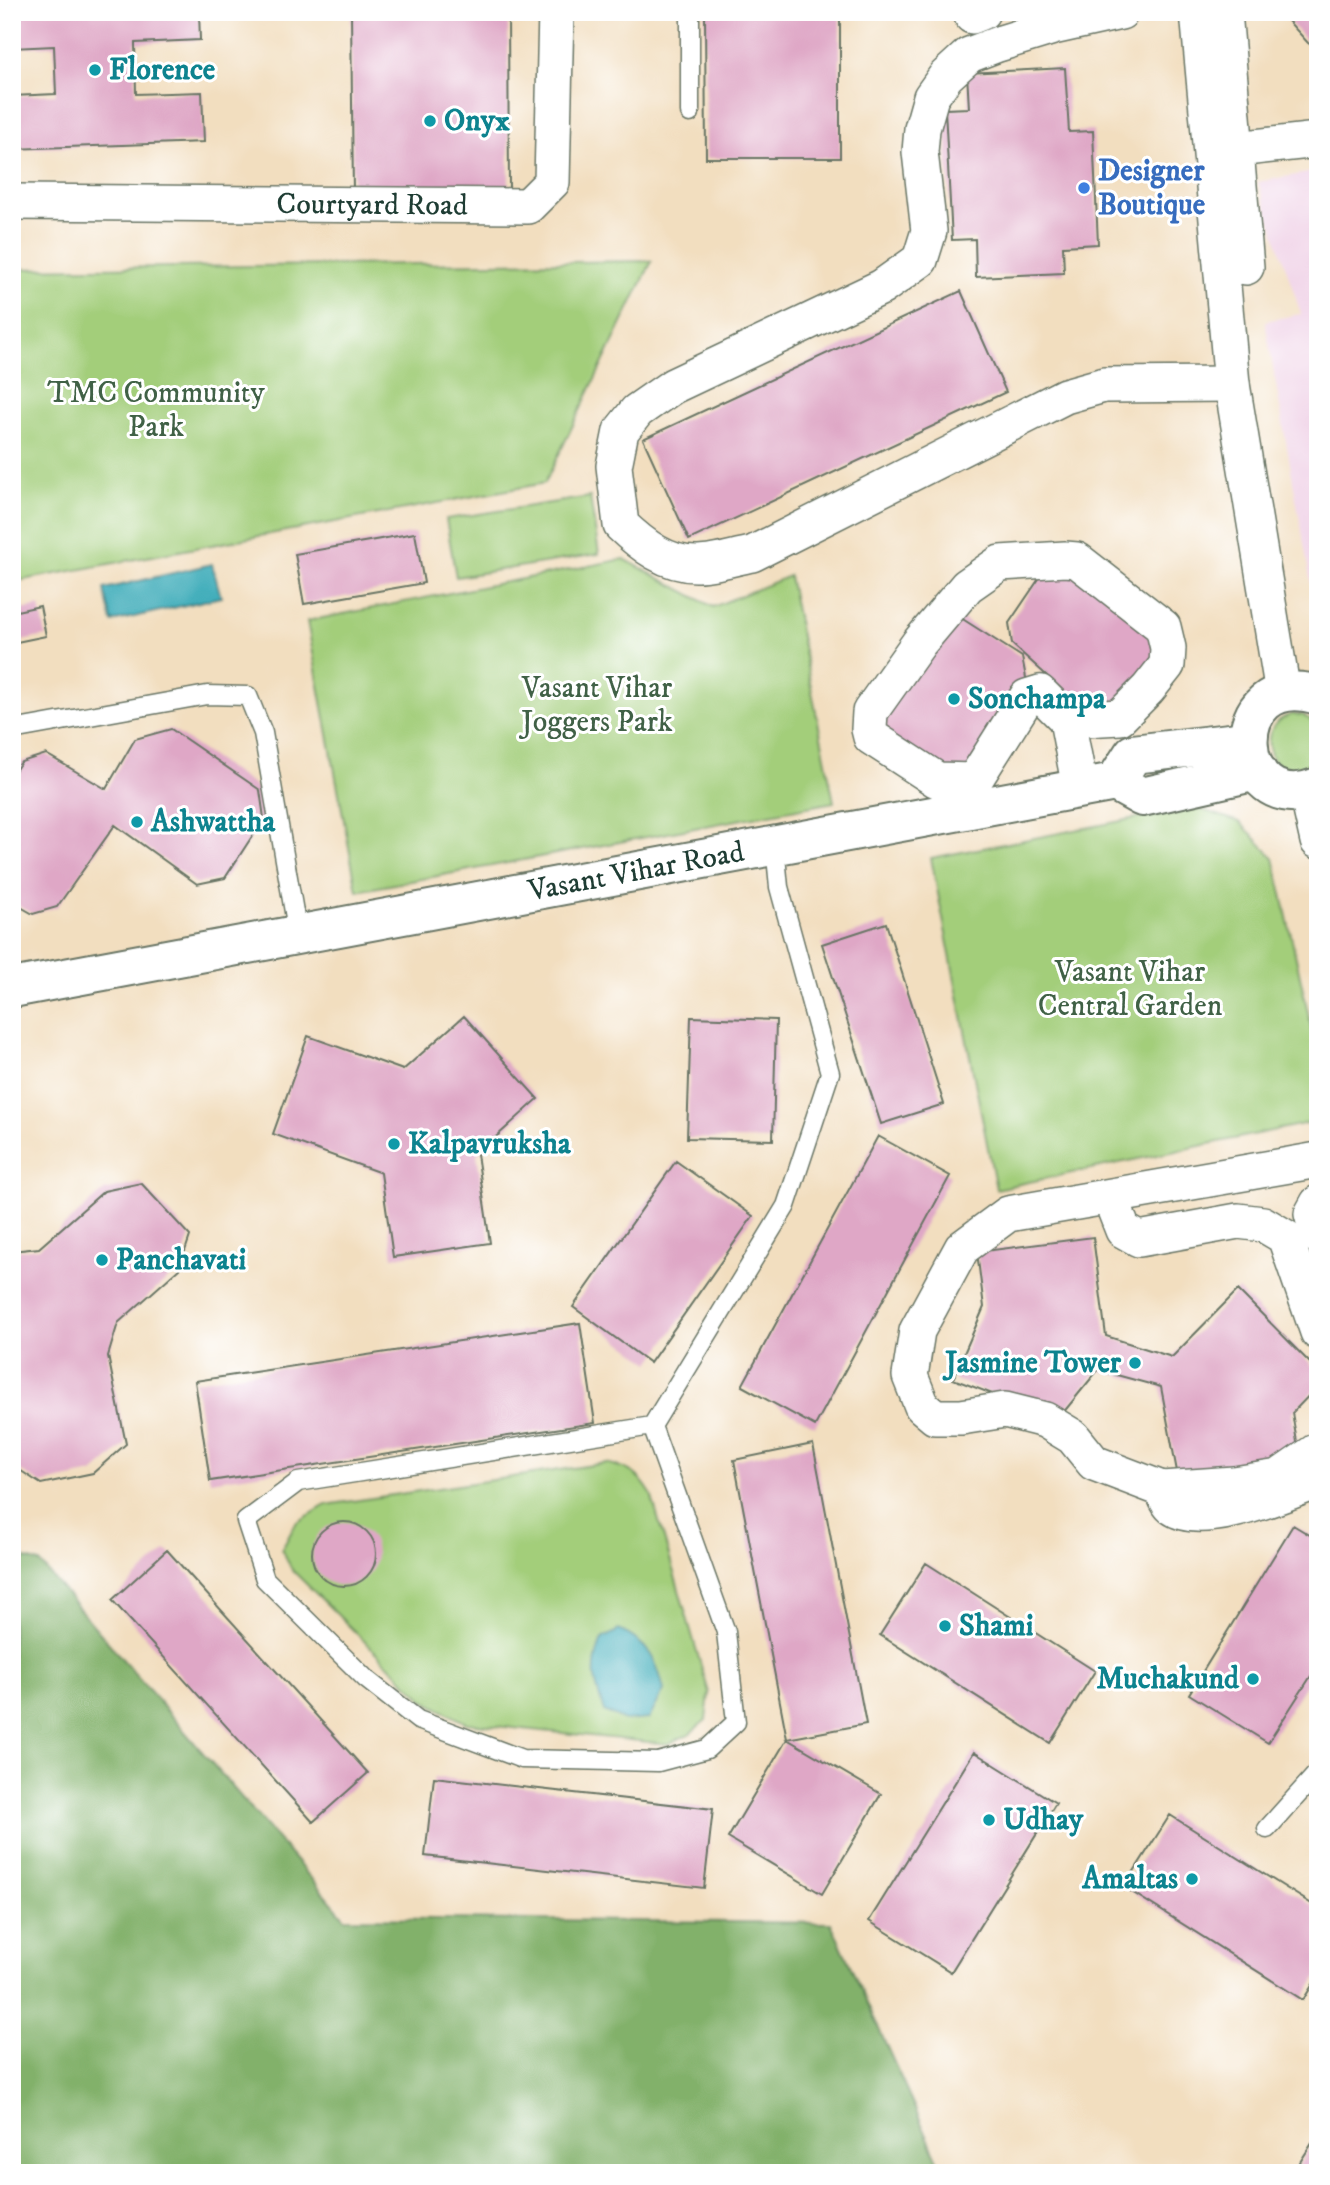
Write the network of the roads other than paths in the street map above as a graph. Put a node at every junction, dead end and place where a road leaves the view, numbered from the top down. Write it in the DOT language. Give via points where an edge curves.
graph roads {
  1 [pos="556,12"];
  2 [pos="690,12"];
  3 [pos="1121,12"];
  4 [pos="1198,12"];
  5 [pos="1224,12"];
  6 [pos="690,113"];
  7 [pos="1318,140"];
  8 [pos="1223,152"];
  9 [pos="12,202"];
  10 [pos="1232,384"];
  11 [pos="1250,419"];
  12 [pos="1302,693"];
  13 [pos="1067,720"];
  14 [pos="12,730"];
  15 [pos="1252,756"];
  16 [pos="1097,785"];
  17 [pos="1312,790"];
  18 [pos="1318,841"];
  19 [pos="775,846"];
  20 [pos="298,935"];
  21 [pos="12,988"];
  22 [pos="1318,1160"];
  23 [pos="1110,1197"];
  24 [pos="1318,1203"];
  25 [pos="1318,1236"];
  26 [pos="1318,1332"];
  27 [pos="652,1426"];
  28 [pos="1318,1450"];
  29 [pos="1318,1481"];
  30 [pos="1162,1489"];
  31 [pos="1318,1772"];
  32 [pos="1267,1829"];
  1 -- 9 [label="street, Courtyard Road" via="552,182 528,206"];
  2 -- 6 [label="lane"];
  3 -- 10 [label="street" via="998,44 969,55 946,76 931,96 922,129 920,152 929,231 920,260 882,287 673,386 636,411 621,431 614,466 621,525 642,545 671,560 697,564 752,554 1065,396 1104,384"];
  4 -- 8 [label="street"];
  5 -- 8 [label="street"];
  7 -- 8 [label="street"];
  8 -- 10 [label="street"];
  8 -- 11 [label="street" via="1255,377"];
  10 -- 11 [label="street"];
  11 -- 12 [label="street"];
  12 -- 15 [label="street" via="1269,700 1257,711 1250,725"];
  13 -- 13 [label="street" via="1119,717 1148,689 1168,656 1163,627 1072,559 1000,563 967,586 919,643 870,712 869,721 871,737 937,780 974,781 1027,697 1040,693"];
  13 -- 16 [label="street"];
  14 -- 20 [label="lane" via="208,695 247,696 263,733"];
  15 -- 16 [label="street" via="1142,797"];
  15 -- 17 [label="street" via="1266,782 1279,789"];
  16 -- 19 [label="street, Vasant Vihar Road"];
  17 -- 18 [label="street"];
  19 -- 20 [label="street, Vasant Vihar Road"];
  19 -- 27 [label="lane" via="779,887 830,1073 786,1206"];
  20 -- 21 [label="street, Vasant Vihar Road"];
  22 -- 23 [label="street"];
  23 -- 26 [label="street" via="1124,1230 1139,1239 1238,1221 1263,1224 1285,1237"];
  23 -- 30 [label="street" via="1008,1214 962,1248 917,1331 910,1376 922,1406 935,1417 1005,1410 1045,1420 1073,1437 1094,1464"];
  24 -- 25 [label="street" via="1312,1214"];
  27 -- 27 [label="lane" via="726,1632 736,1722 707,1749 657,1762 522,1759 418,1720 366,1679 265,1579 246,1521 298,1482"];
  28 -- 30 [label="street" via="1279,1477"];
  29 -- 30 [label="street" via="1242,1508 1198,1514 1170,1506"];
  31 -- 32 [label="lane"];
}
